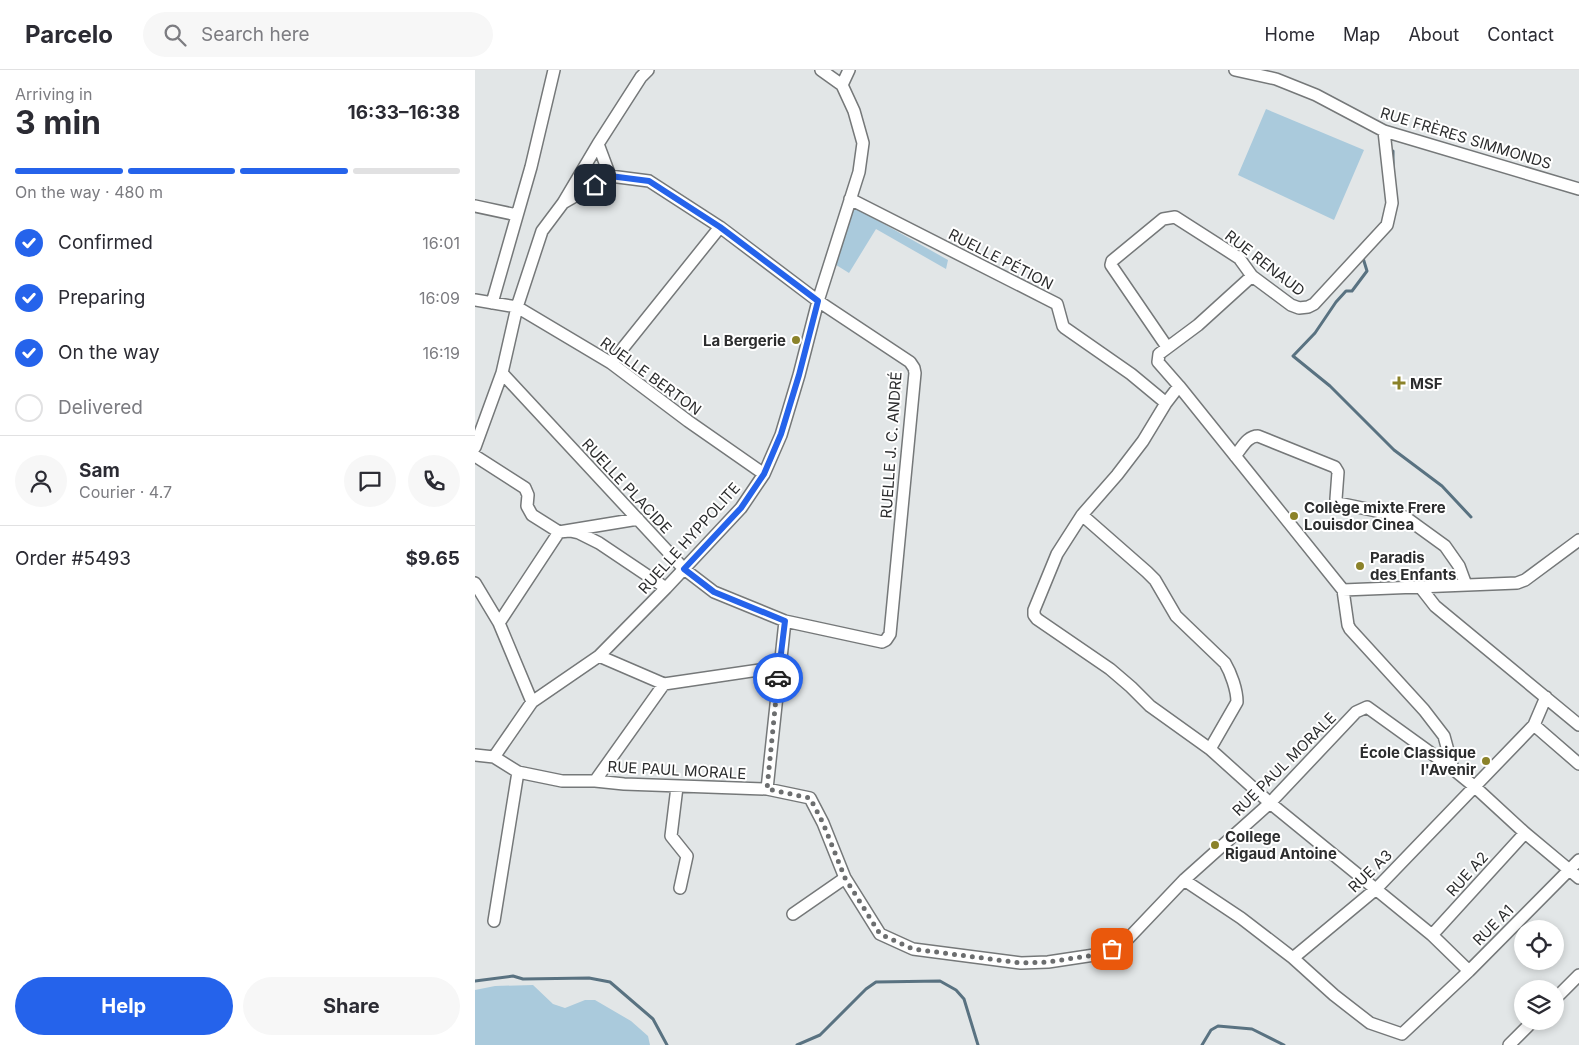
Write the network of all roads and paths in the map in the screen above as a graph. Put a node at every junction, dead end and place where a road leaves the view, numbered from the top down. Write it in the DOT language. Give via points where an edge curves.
graph roads {
  1 [pos="554,70"];
  2 [pos="648,70"];
  3 [pos="821,70"];
  4 [pos="849,70"];
  5 [pos="1235,70"];
  6 [pos="842,85"];
  7 [pos="1384,132"];
  8 [pos="598,144"];
  9 [pos="610,176"];
  10 [pos="1579,189"];
  11 [pos="850,199"];
  12 [pos="563,204"];
  13 [pos="475,206"];
  14 [pos="517,215"];
  15 [pos="720,227"];
  16 [pos="1252,276"];
  17 [pos="475,300"];
  18 [pos="818,301"];
  19 [pos="492,303"];
  20 [pos="517,307"];
  21 [pos="1167,347"];
  22 [pos="611,363"];
  23 [pos="502,373"];
  24 [pos="1179,386"];
  25 [pos="1166,402"];
  26 [pos="475,447"];
  27 [pos="475,456"];
  28 [pos="1235,456"];
  29 [pos="764,474"];
  30 [pos="1083,515"];
  31 [pos="638,519"];
  32 [pos="559,532"];
  33 [pos="1579,540"];
  34 [pos="684,569"];
  35 [pos="475,583"];
  36 [pos="1466,585"];
  37 [pos="666,588"];
  38 [pos="1421,588"];
  39 [pos="1343,590"];
  40 [pos="785,621"];
  41 [pos="499,624"];
  42 [pos="886,640"];
  43 [pos="599,656"];
  44 [pos="779,667"];
  45 [pos="664,684"];
  46 [pos="1547,697"];
  47 [pos="532,702"];
  48 [pos="1534,725"];
  49 [pos="1579,725"];
  50 [pos="1210,749"];
  51 [pos="475,755"];
  52 [pos="494,757"];
  53 [pos="1579,764"];
  54 [pos="1453,770"];
  55 [pos="518,772"];
  56 [pos="595,781"];
  57 [pos="677,787"];
  58 [pos="1475,787"];
  59 [pos="767,789"];
  60 [pos="1270,803"];
  61 [pos="1525,832"];
  62 [pos="1579,860"];
  63 [pos="1570,870"];
  64 [pos="845,878"];
  65 [pos="1579,878"];
  66 [pos="1184,880"];
  67 [pos="680,888"];
  68 [pos="1376,889"];
  69 [pos="793,914"];
  70 [pos="494,921"];
  71 [pos="1432,935"];
  72 [pos="1293,958"];
  73 [pos="1469,971"];
  74 [pos="1579,975"];
  75 [pos="1564,990"];
  76 [pos="1524,1030"];
  77 [pos="1509,1045"];
  1 -- 14 [label="street"];
  2 -- 8 [label="street"];
  3 -- 6 [label="street"];
  4 -- 6 [label="street"];
  5 -- 7 [label="street, RUE FRÈRES SIMMONDS" via="1276,79 1316,95"];
  6 -- 11 [label="street, RUELLE HYPPOLITE" via="863,143 859,172"];
  7 -- 10 [label="street, RUE FRÈRES SIMMONDS"];
  7 -- 16 [label="street, RUE RENAUD" via="1392,204 1387,226 1308,307 1291,305"];
  8 -- 9 [label="street"];
  8 -- 12 [label="street"];
  9 -- 12 [label="street"];
  9 -- 15 [label="street" via="649,181"];
  11 -- 18 [label="street, RUELLE HYPPOLITE"];
  11 -- 25 [label="street, RUELLE PÉTION" via="1057,304 1065,328"];
  12 -- 20 [label="street" via="543,231"];
  13 -- 14 [label="street"];
  14 -- 19 [label="street"];
  15 -- 18 [label="street"];
  15 -- 22 [label="street"];
  16 -- 21 [label="street" via="1198,325"];
  16 -- 21 [label="street, RUE RENAUD" via="1239,258 1175,217 1163,219 1111,265"];
  17 -- 19 [label="street"];
  18 -- 29 [label="street, RUELLE HYPPOLITE" via="781,434"];
  18 -- 42 [label="street, RUELLE J. C. ANDRÉ" via="910,362 914,368 890,634"];
  19 -- 20 [label="street"];
  20 -- 22 [label="street, RUELLE BERTON"];
  20 -- 23 [label="street"];
  21 -- 24 [label="street" via="1159,354 1158,362"];
  22 -- 29 [label="street, RUELLE BERTON"];
  23 -- 26 [label="street"];
  23 -- 31 [label="street, RUELLE PLACIDE"];
  24 -- 25 [label="street"];
  24 -- 28 [label="street"];
  25 -- 30 [label="street" via="1143,441"];
  27 -- 32 [label="street" via="525,488 527,506 532,514"];
  28 -- 36 [label="street" via="1249,439 1258,436 1335,467 1338,472 1338,502 1405,517 1445,546 1459,566"];
  28 -- 39 [label="street"];
  29 -- 34 [label="street, RUELLE HYPPOLITE" via="741,508"];
  30 -- 50 [label="street" via="1155,580 1176,616 1228,668 1237,702"];
  30 -- 50 [label="street" via="1057,554 1034,615"];
  31 -- 32 [label="street"];
  31 -- 34 [label="street, RUELLE PLACIDE"];
  32 -- 37 [label="street" via="579,533 599,542"];
  32 -- 41 [label="street"];
  33 -- 36 [label="street" via="1525,580"];
  34 -- 37 [label="street, RUELLE HYPPOLITE"];
  34 -- 40 [label="street, RUELLE PLACIDE" via="714,592"];
  35 -- 41 [label="street"];
  36 -- 38 [label="street"];
  37 -- 43 [label="street, RUELLE HYPPOLITE"];
  38 -- 39 [label="street"];
  38 -- 46 [label="street" via="1435,606"];
  39 -- 54 [label="street" via="1350,629 1444,736"];
  40 -- 42 [label="street, RUELLE PLACIDE" via="882,642"];
  40 -- 44 [label="street"];
  41 -- 47 [label="street"];
  43 -- 45 [label="street"];
  43 -- 47 [label="street, RUELLE HYPPOLITE"];
  44 -- 45 [label="street"];
  44 -- 59 [label="street"];
  45 -- 56 [label="street"];
  46 -- 48 [label="street, RUE A3"];
  46 -- 49 [label="street"];
  47 -- 52 [label="street, RUELLE HYPPOLITE"];
  48 -- 53 [label="street"];
  48 -- 58 [label="street, RUE A3"];
  50 -- 60 [label="street"];
  51 -- 52 [label="street, RUE PAUL MORALE"];
  52 -- 55 [label="street, RUE PAUL MORALE"];
  54 -- 58 [label="street"];
  54 -- 60 [label="street, RUE PAUL MORALE" via="1367,707 1356,712"];
  55 -- 56 [label="street, RUE PAUL MORALE" via="562,781"];
  55 -- 70 [label="street"];
  56 -- 57 [label="street, RUE PAUL MORALE"];
  57 -- 59 [label="street, RUE PAUL MORALE"];
  57 -- 67 [label="street" via="671,836 687,856"];
  58 -- 61 [label="street"];
  58 -- 68 [label="street, RUE A3"];
  59 -- 64 [label="street, RUE PAUL MORALE" via="810,798"];
  60 -- 66 [label="street, RUE PAUL MORALE"];
  60 -- 68 [label="street"];
  61 -- 63 [label="street"];
  61 -- 71 [label="street, RUE A2"];
  62 -- 63 [label="street, RUE A1"];
  63 -- 65 [label="street"];
  63 -- 73 [label="street, RUE A1"];
  64 -- 66 [label="street, RUE PAUL MORALE" via="880,934 913,949 1021,963 1101,954 1123,944"];
  64 -- 69 [label="street"];
  66 -- 72 [label="street"];
  68 -- 71 [label="street"];
  68 -- 72 [label="street, RUE A3"];
  71 -- 73 [label="street"];
  72 -- 73 [label="street, RUE A1" via="1370,1023 1402,1034"];
  74 -- 75 [label="street"];
  76 -- 77 [label="street"];
}
